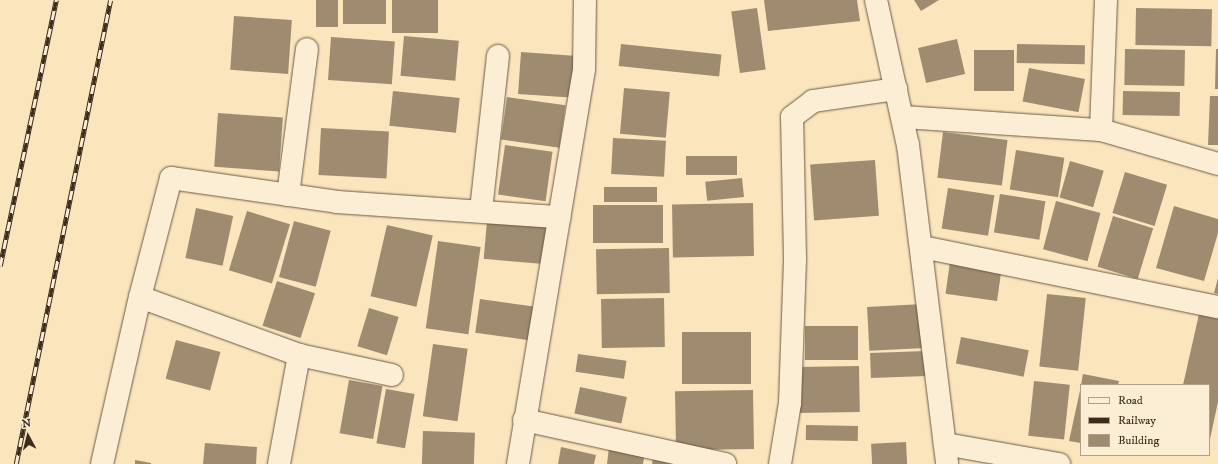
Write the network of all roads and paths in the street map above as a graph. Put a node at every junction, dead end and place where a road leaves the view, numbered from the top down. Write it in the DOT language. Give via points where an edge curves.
graph roads {
  1 [pos="585,0"];
  2 [pos="876,0"];
  3 [pos="1106,0"];
  4 [pos="307,48"];
  5 [pos="498,56"];
  6 [pos="896,89"];
  7 [pos="903,117"];
  8 [pos="1101,130"];
  9 [pos="1218,164"];
  10 [pos="288,195"];
  11 [pos="481,210"];
  12 [pos="559,217"];
  13 [pos="922,247"];
  14 [pos="140,296"];
  15 [pos="1218,306"];
  16 [pos="299,355"];
  17 [pos="392,375"];
  18 [pos="524,420"];
  19 [pos="946,454"];
  20 [pos="102,464"];
  21 [pos="280,464"];
  22 [pos="518,464"];
  23 [pos="725,464"];
  24 [pos="780,464"];
  25 [pos="1059,464"];
  1 -- 12 [label="street" via="584,69"];
  2 -- 6 [label="street"];
  3 -- 8 [label="street"];
  4 -- 10 [label="street"];
  5 -- 11 [label="street"];
  6 -- 7 [label="street"];
  6 -- 24 [label="street" via="813,101 792,117 795,258 790,403"];
  7 -- 8 [label="street"];
  7 -- 13 [label="street"];
  8 -- 9 [label="street"];
  10 -- 11 [label="street" via="337,202"];
  10 -- 14 [label="street" via="171,178"];
  11 -- 12 [label="street"];
  12 -- 18 [label="street"];
  13 -- 15 [label="street"];
  13 -- 19 [label="street"];
  14 -- 16 [label="street"];
  14 -- 20 [label="street"];
  16 -- 17 [label="street"];
  16 -- 21 [label="street"];
  18 -- 22 [label="street"];
  18 -- 23 [label="street"];
  19 -- 25 [label="street"];
}
